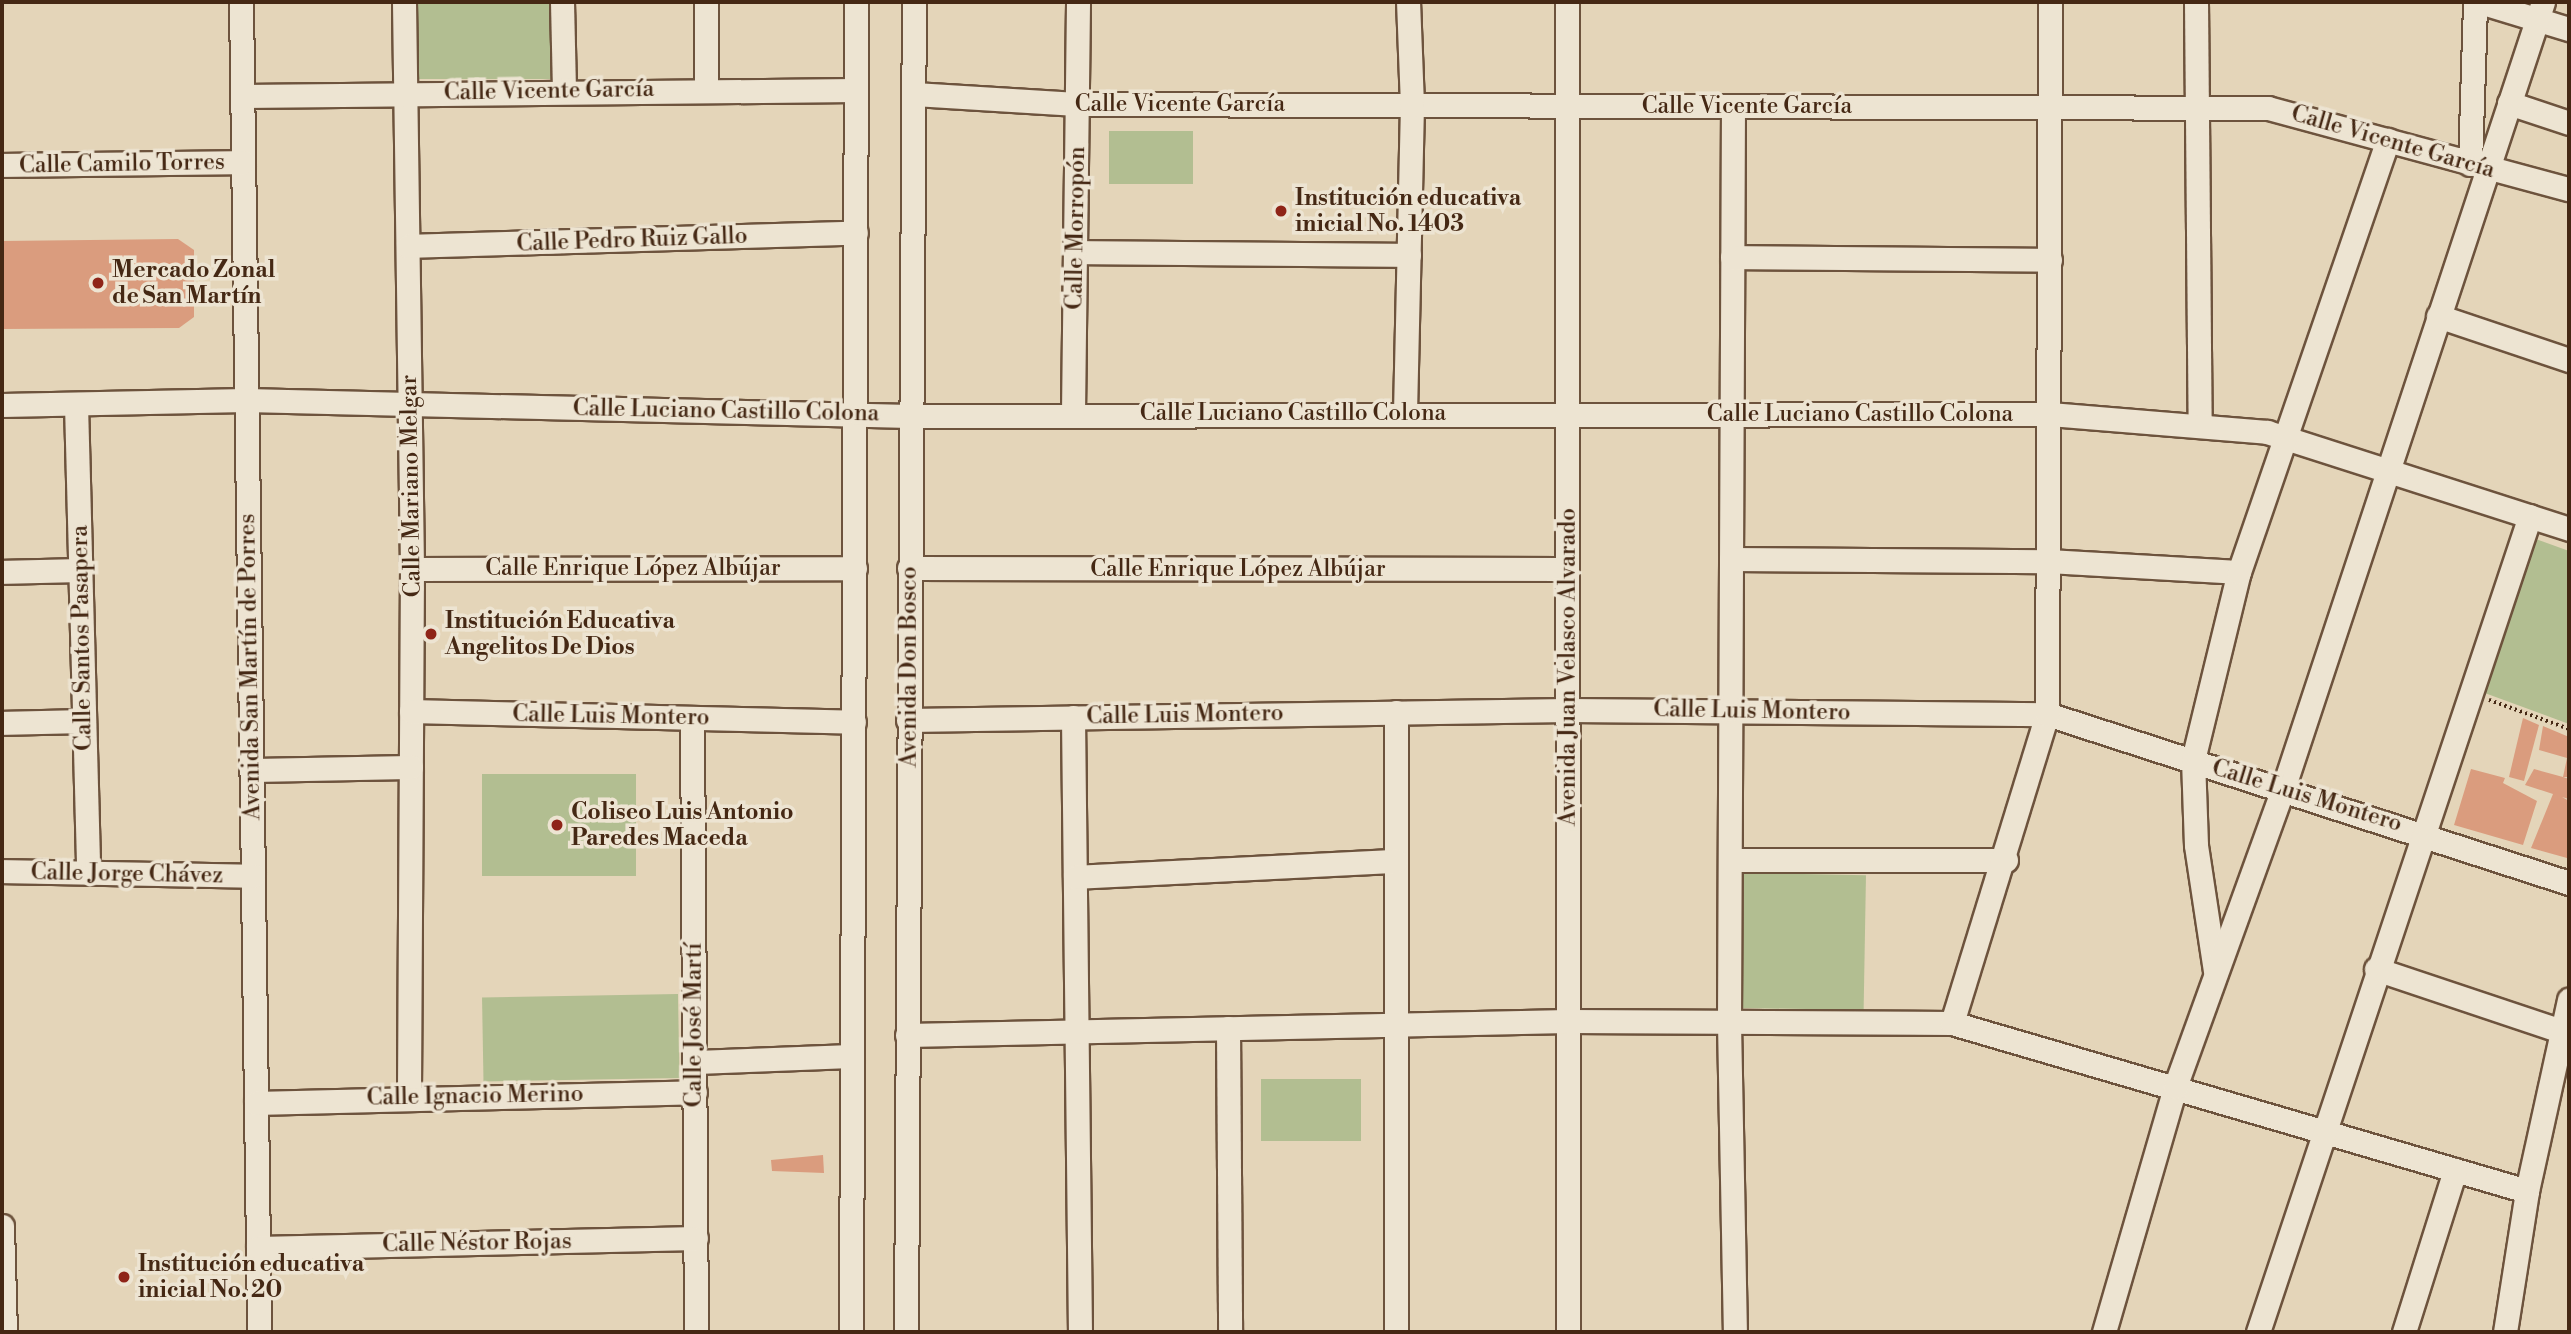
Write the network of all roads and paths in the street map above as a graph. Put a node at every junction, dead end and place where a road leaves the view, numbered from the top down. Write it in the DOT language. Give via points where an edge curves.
graph roads {
  1 [pos="241,2"];
  2 [pos="404,2"];
  3 [pos="562,2"];
  4 [pos="706,2"];
  5 [pos="856,2"];
  6 [pos="914,2"];
  7 [pos="1078,2"];
  8 [pos="1408,2"];
  9 [pos="1567,2"];
  10 [pos="2050,2"];
  11 [pos="2196,2"];
  12 [pos="2477,2"];
  13 [pos="2541,10"];
  14 [pos="2569,29"];
  15 [pos="706,88"];
  16 [pos="564,90"];
  17 [pos="856,90"];
  18 [pos="407,93"];
  19 [pos="914,94"];
  20 [pos="242,96"];
  21 [pos="2509,103"];
  22 [pos="1077,104"];
  23 [pos="1412,105"];
  24 [pos="1567,105"];
  25 [pos="1733,106"];
  26 [pos="2052,108"];
  27 [pos="2197,108"];
  28 [pos="2569,123"];
  29 [pos="2388,140"];
  30 [pos="243,162"];
  31 [pos="2,165"];
  32 [pos="2478,167"];
  33 [pos="2569,188"];
  34 [pos="856,233"];
  35 [pos="408,246"];
  36 [pos="1076,252"];
  37 [pos="1409,255"];
  38 [pos="1732,257"];
  39 [pos="2050,260"];
  40 [pos="2438,316"];
  41 [pos="2569,360"];
  42 [pos="246,400"];
  43 [pos="76,404"];
  44 [pos="2,405"];
  45 [pos="410,405"];
  46 [pos="1073,412"];
  47 [pos="855,413"];
  48 [pos="1405,414"];
  49 [pos="1567,414"];
  50 [pos="1731,414"];
  51 [pos="2049,414"];
  52 [pos="909,416"];
  53 [pos="2200,424"];
  54 [pos="2282,437"];
  55 [pos="2385,470"];
  56 [pos="2530,516"];
  57 [pos="2569,529"];
  58 [pos="1731,559"];
  59 [pos="2048,561"];
  60 [pos="855,568"];
  61 [pos="909,568"];
  62 [pos="412,569"];
  63 [pos="1567,569"];
  64 [pos="80,570"];
  65 [pos="2,572"];
  66 [pos="2239,572"];
  67 [pos="2471,694"];
  68 [pos="1568,709"];
  69 [pos="411,711"];
  70 [pos="1730,711"];
  71 [pos="1396,712"];
  72 [pos="2047,714"];
  73 [pos="1073,717"];
  74 [pos="692,718"];
  75 [pos="908,720"];
  76 [pos="84,721"];
  77 [pos="854,722"];
  78 [pos="2,723"];
  79 [pos="2569,729"];
  80 [pos="2193,760"];
  81 [pos="411,767"];
  82 [pos="251,770"];
  83 [pos="2283,789"];
  84 [pos="2425,833"];
  85 [pos="1731,860"];
  86 [pos="2006,860"];
  87 [pos="1396,861"];
  88 [pos="2,871"];
  89 [pos="88,873"];
  90 [pos="253,877"];
  91 [pos="1074,877"];
  92 [pos="2569,883"];
  93 [pos="2376,969"];
  94 [pos="2216,975"];
  95 [pos="2569,1000"];
  96 [pos="1568,1021"];
  97 [pos="1730,1023"];
  98 [pos="1952,1023"];
  99 [pos="1396,1025"];
  100 [pos="1228,1028"];
  101 [pos="1077,1032"];
  102 [pos="2564,1032"];
  103 [pos="907,1035"];
  104 [pos="852,1056"];
  105 [pos="695,1062"];
  106 [pos="2175,1087"];
  107 [pos="695,1092"];
  108 [pos="410,1096"];
  109 [pos="256,1103"];
  110 [pos="2324,1130"];
  111 [pos="2455,1170"];
  112 [pos="2527,1191"];
  113 [pos="2,1226"];
  114 [pos="696,1238"];
  115 [pos="258,1248"];
  116 [pos="2,1255"];
  117 [pos="5,1332"];
  118 [pos="259,1332"];
  119 [pos="696,1332"];
  120 [pos="851,1332"];
  121 [pos="906,1332"];
  122 [pos="1080,1332"];
  123 [pos="1230,1332"];
  124 [pos="1396,1332"];
  125 [pos="1568,1332"];
  126 [pos="1735,1332"];
  127 [pos="2104,1332"];
  128 [pos="2258,1332"];
  129 [pos="2404,1332"];
  130 [pos="2505,1332"];
  1 -- 20 [label="street, Avenida San Martín de Porres"];
  2 -- 18 [label="street, Calle Mariano Melgar"];
  3 -- 16 [label="street"];
  4 -- 15 [label="street"];
  5 -- 17 [label="street"];
  6 -- 19 [label="street, Avenida Don Bosco"];
  7 -- 22 [label="street, Calle Morropón"];
  8 -- 23 [label="street"];
  9 -- 24 [label="street, Avenida Juan Velasco Alvarado"];
  10 -- 26 [label="street"];
  11 -- 27 [label="street"];
  12 -- 13 [label="street"];
  12 -- 32 [label="street"];
  13 -- 14 [label="street"];
  13 -- 21 [label="street"];
  15 -- 16 [label="street, Calle Vicente García"];
  15 -- 17 [label="street, Calle Vicente García"];
  16 -- 18 [label="street, Calle Vicente García"];
  17 -- 34 [label="street"];
  18 -- 20 [label="street, Calle Vicente García"];
  18 -- 35 [label="street, Calle Mariano Melgar"];
  19 -- 22 [label="street, Calle Vicente García"];
  19 -- 52 [label="street, Avenida Don Bosco"];
  20 -- 30 [label="street, Avenida San Martín de Porres"];
  21 -- 28 [label="street"];
  21 -- 32 [label="street"];
  22 -- 23 [label="street, Calle Vicente García"];
  22 -- 36 [label="street, Calle Morropón"];
  23 -- 24 [label="street, Calle Vicente García"];
  23 -- 37 [label="street"];
  24 -- 25 [label="street, Calle Vicente García"];
  24 -- 49 [label="street, Avenida Juan Velasco Alvarado"];
  25 -- 26 [label="street, Calle Vicente García"];
  25 -- 38 [label="street"];
  26 -- 27 [label="street, Calle Vicente García"];
  26 -- 39 [label="street"];
  27 -- 29 [label="street, Calle Vicente García" via="2268,108"];
  27 -- 53 [label="street"];
  29 -- 32 [label="street, Calle Vicente García"];
  29 -- 54 [label="street"];
  30 -- 31 [label="street, Calle Camilo Torres"];
  30 -- 42 [label="street, Avenida San Martín de Porres"];
  32 -- 33 [label="street, Calle Vicente García"];
  32 -- 40 [label="street"];
  34 -- 35 [label="street, Calle Pedro Ruiz Gallo"];
  34 -- 47 [label="street"];
  35 -- 45 [label="street, Calle Mariano Melgar"];
  36 -- 37 [label="street"];
  36 -- 46 [label="street, Calle Morropón"];
  37 -- 48 [label="street"];
  38 -- 39 [label="street"];
  38 -- 50 [label="street"];
  39 -- 51 [label="street"];
  40 -- 41 [label="street"];
  40 -- 55 [label="street"];
  42 -- 43 [label="street, Calle Luciano Castillo Colona"];
  42 -- 45 [label="street, Calle Luciano Castillo Colona"];
  42 -- 82 [label="street, Avenida San Martín de Porres"];
  43 -- 44 [label="street, Calle Luciano Castillo Colona"];
  43 -- 64 [label="street, Calle Santos Pasapera"];
  45 -- 47 [label="street, Calle Luciano Castillo Colona"];
  45 -- 62 [label="street, Calle Mariano Melgar"];
  46 -- 48 [label="street, Calle Luciano Castillo Colona"];
  46 -- 52 [label="street, Calle Luciano Castillo Colona"];
  47 -- 52 [label="street, Calle Luciano Castillo Colona"];
  47 -- 60 [label="street"];
  48 -- 49 [label="street, Calle Luciano Castillo Colona"];
  49 -- 50 [label="street, Calle Luciano Castillo Colona"];
  49 -- 63 [label="street, Avenida Juan Velasco Alvarado"];
  50 -- 51 [label="street, Calle Luciano Castillo Colona"];
  50 -- 58 [label="street"];
  51 -- 53 [label="street, Calle Luciano Castillo Colona"];
  51 -- 59 [label="street"];
  52 -- 61 [label="street, Avenida Don Bosco"];
  53 -- 54 [label="street, Calle Luciano Castillo Colona"];
  54 -- 55 [label="street, Calle Luciano Castillo Colona"];
  54 -- 66 [label="street"];
  55 -- 56 [label="street, Calle Luciano Castillo Colona"];
  55 -- 83 [label="street"];
  56 -- 57 [label="street, Calle Luciano Castillo Colona"];
  56 -- 67 [label="street"];
  58 -- 59 [label="street"];
  58 -- 70 [label="street"];
  59 -- 66 [label="street"];
  59 -- 72 [label="street"];
  60 -- 62 [label="street, Calle Enrique López Albújar"];
  60 -- 77 [label="street"];
  61 -- 63 [label="street, Calle Enrique López Albújar"];
  61 -- 75 [label="street, Avenida Don Bosco"];
  62 -- 69 [label="street, Calle Mariano Melgar"];
  63 -- 68 [label="street, Avenida Juan Velasco Alvarado"];
  64 -- 65 [label="street"];
  64 -- 76 [label="street, Calle Santos Pasapera"];
  66 -- 80 [label="street"];
  67 -- 79 [label="path"];
  67 -- 84 [label="street"];
  68 -- 70 [label="street, Calle Luis Montero"];
  68 -- 71 [label="street, Calle Luis Montero"];
  68 -- 96 [label="street, Avenida Juan Velasco Alvarado"];
  69 -- 74 [label="street, Calle Luis Montero"];
  69 -- 81 [label="street, Calle Mariano Melgar"];
  70 -- 72 [label="street, Calle Luis Montero"];
  70 -- 85 [label="street"];
  71 -- 73 [label="street, Calle Luis Montero"];
  71 -- 87 [label="street"];
  72 -- 80 [label="street, Calle Luis Montero"];
  72 -- 86 [label="street"];
  73 -- 75 [label="street, Calle Luis Montero"];
  73 -- 91 [label="street"];
  74 -- 77 [label="street, Calle Luis Montero"];
  74 -- 105 [label="street, Calle José Martí"];
  75 -- 103 [label="street, Avenida Don Bosco"];
  76 -- 78 [label="street"];
  76 -- 89 [label="street, Calle Santos Pasapera"];
  77 -- 104 [label="street"];
  80 -- 83 [label="street, Calle Luis Montero"];
  80 -- 94 [label="street" via="2196,845"];
  81 -- 82 [label="street"];
  81 -- 108 [label="street, Calle Mariano Melgar"];
  82 -- 90 [label="street, Avenida San Martín de Porres"];
  83 -- 84 [label="street, Calle Luis Montero"];
  83 -- 94 [label="street"];
  84 -- 92 [label="street, Calle Luis Montero"];
  84 -- 93 [label="street"];
  85 -- 86 [label="street"];
  85 -- 97 [label="street"];
  86 -- 98 [label="street"];
  87 -- 91 [label="street"];
  87 -- 99 [label="street"];
  88 -- 89 [label="street, Calle Jorge Chávez"];
  89 -- 90 [label="street, Calle Jorge Chávez"];
  90 -- 109 [label="street, Avenida San Martín de Porres"];
  91 -- 101 [label="street"];
  93 -- 102 [label="street"];
  93 -- 110 [label="street"];
  94 -- 106 [label="street"];
  95 -- 102 [label="street"];
  96 -- 97 [label="street"];
  96 -- 99 [label="street"];
  96 -- 125 [label="street, Avenida Juan Velasco Alvarado"];
  97 -- 98 [label="street"];
  97 -- 126 [label="street"];
  98 -- 106 [label="street"];
  99 -- 100 [label="street"];
  99 -- 124 [label="street"];
  100 -- 101 [label="street"];
  100 -- 123 [label="street"];
  101 -- 103 [label="street"];
  101 -- 122 [label="street"];
  102 -- 112 [label="street"];
  103 -- 121 [label="street, Avenida Don Bosco"];
  104 -- 105 [label="street"];
  104 -- 120 [label="street"];
  105 -- 107 [label="street, Calle José Martí"];
  106 -- 110 [label="street"];
  106 -- 127 [label="street"];
  107 -- 108 [label="street, Calle Ignacio Merino"];
  107 -- 114 [label="street, Calle José Martí"];
  108 -- 109 [label="street, Calle Ignacio Merino"];
  109 -- 115 [label="street, Avenida San Martín de Porres"];
  110 -- 111 [label="street"];
  110 -- 128 [label="street"];
  111 -- 112 [label="street"];
  111 -- 129 [label="street"];
  112 -- 130 [label="street"];
  113 -- 116 [label="street"];
  114 -- 115 [label="street, Calle Néstor Rojas"];
  114 -- 119 [label="street, Calle José Martí"];
  115 -- 118 [label="street, Avenida San Martín de Porres"];
  116 -- 117 [label="street"];
}
